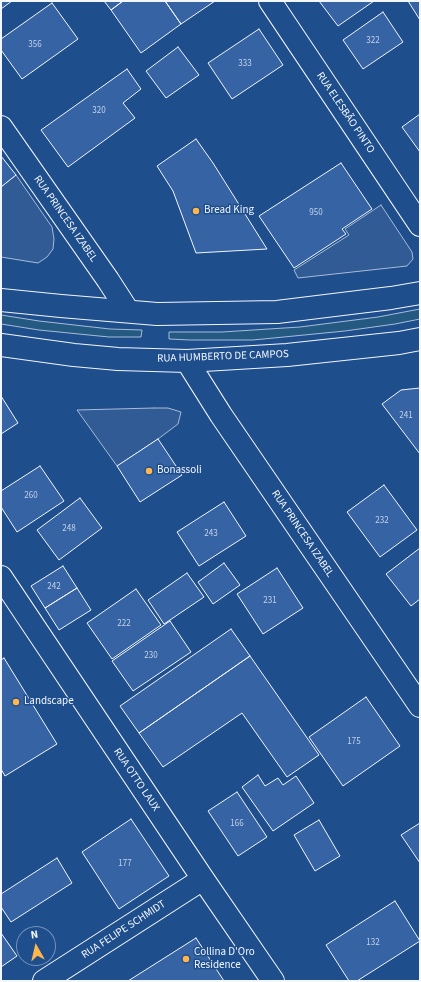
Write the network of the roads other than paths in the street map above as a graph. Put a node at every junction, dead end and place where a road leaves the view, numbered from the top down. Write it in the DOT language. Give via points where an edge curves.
graph roads {
  1 [pos="270,1"];
  2 [pos="1,127"];
  3 [pos="420,225"];
  4 [pos="420,293"];
  5 [pos="1,300"];
  6 [pos="128,311"];
  7 [pos="420,339"];
  8 [pos="1,345"];
  9 [pos="187,360"];
  10 [pos="3,585"];
  11 [pos="420,706"];
  12 [pos="203,879"];
  13 [pos="44,981"];
  14 [pos="273,981"];
  1 -- 3 [label="street, RUA ELESBÃO PINTO"];
  2 -- 6 [label="street, RUA PRINCESA IZABEL"];
  4 -- 6 [label="street" via="278,312 157,314"];
  5 -- 6 [label="street"];
  7 -- 9 [label="street, RUA HUMBERTO DE CAMPOS" via="287,355"];
  8 -- 9 [label="street, RUA HUMBERTO DE CAMPOS" via="74,356"];
  9 -- 11 [label="street, RUA PRINCESA IZABEL" via="221,415"];
  10 -- 12 [label="street, RUA OTTO LAUX"];
  12 -- 13 [label="street, RUA FELIPE SCHMIDT"];
  12 -- 14 [label="street, RUA OTTO LAUX"];
}
